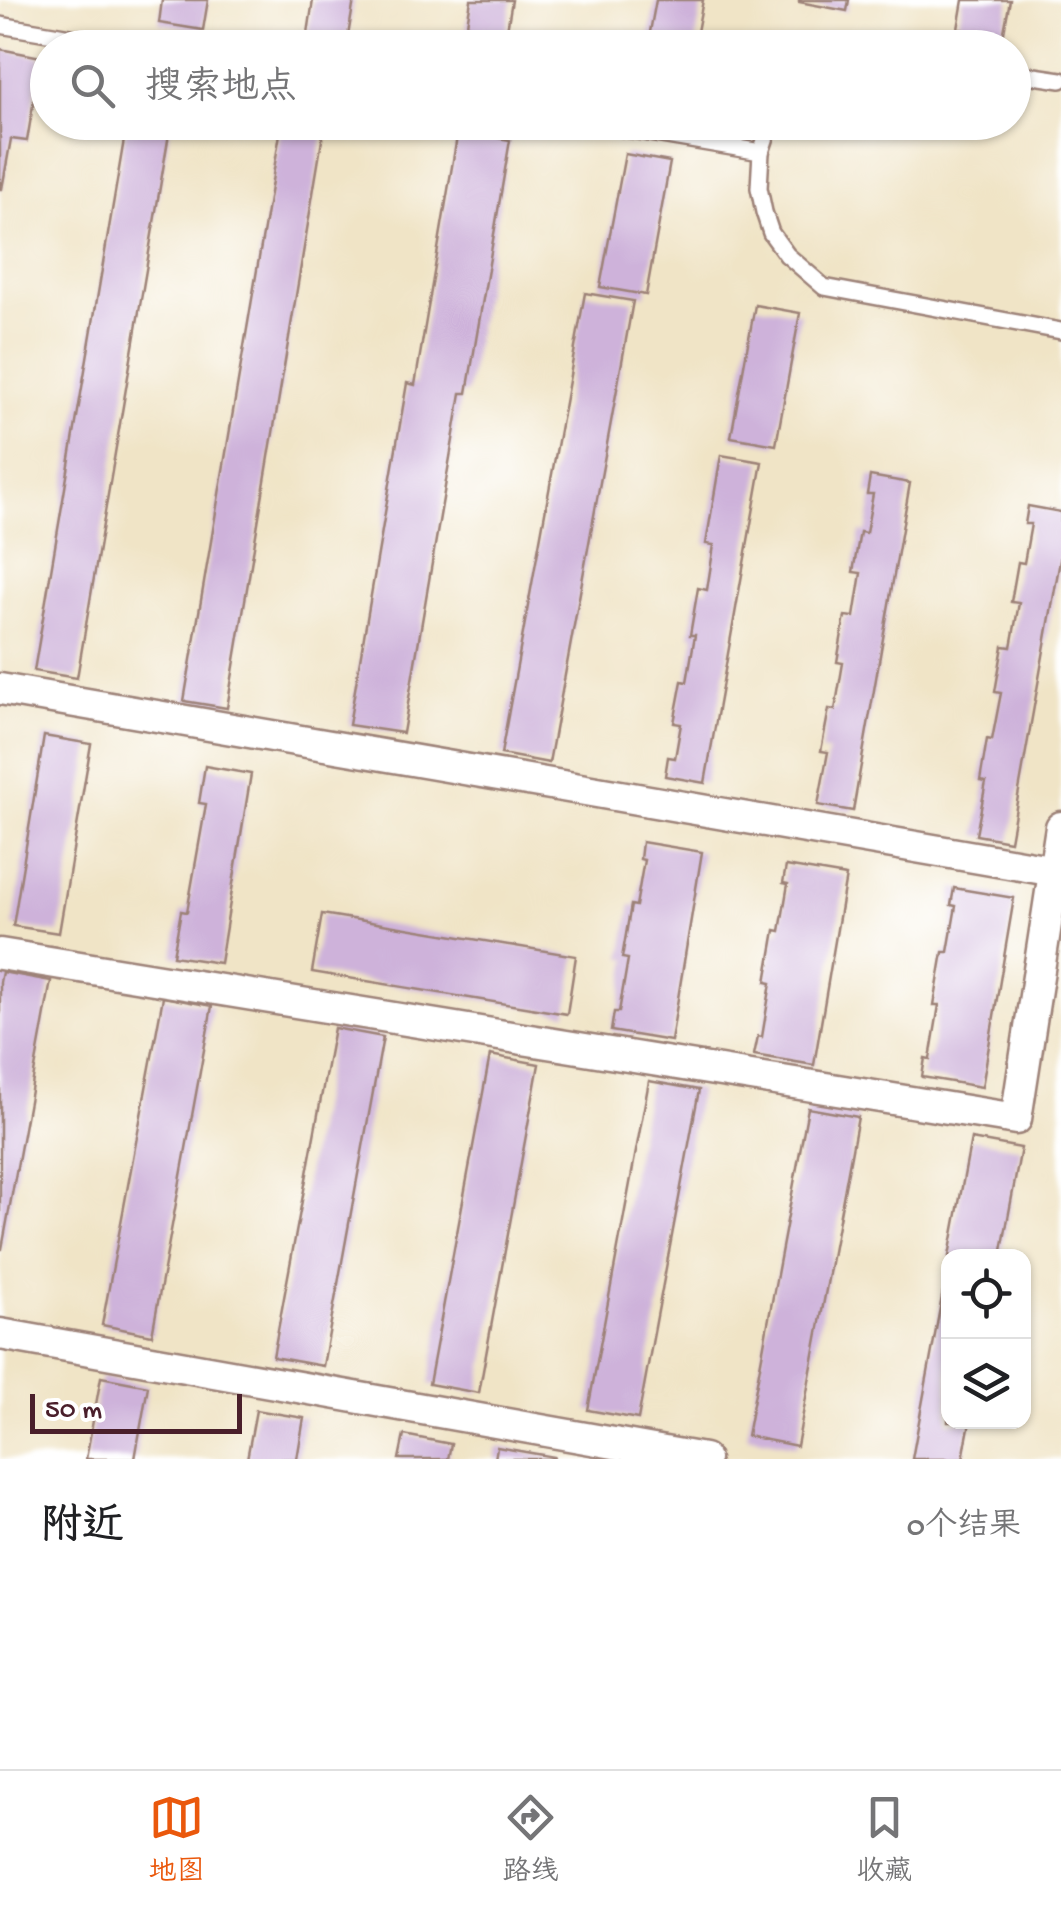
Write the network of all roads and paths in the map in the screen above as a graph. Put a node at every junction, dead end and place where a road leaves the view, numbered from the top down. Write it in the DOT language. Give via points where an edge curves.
graph roads {
  1 [pos="0,25"];
  2 [pos="30,30"];
  3 [pos="1031,76"];
  4 [pos="1061,80"];
  5 [pos="691,140"];
  6 [pos="766,140"];
  7 [pos="762,152"];
  8 [pos="1061,331"];
  9 [pos="0,690"];
  10 [pos="1061,827"];
  11 [pos="1057,871"];
  12 [pos="0,954"];
  13 [pos="0,1334"];
  14 [pos="704,1459"];
  1 -- 2 [label="lane"];
  3 -- 4 [label="lane"];
  5 -- 7 [label="lane"];
  6 -- 7 [label="lane"];
  7 -- 8 [label="lane" via="759,188 771,233 824,287"];
  9 -- 11 [label="street"];
  10 -- 11 [label="street"];
  11 -- 12 [label="street" via="1016,1120"];
  13 -- 14 [label="street"];
}
